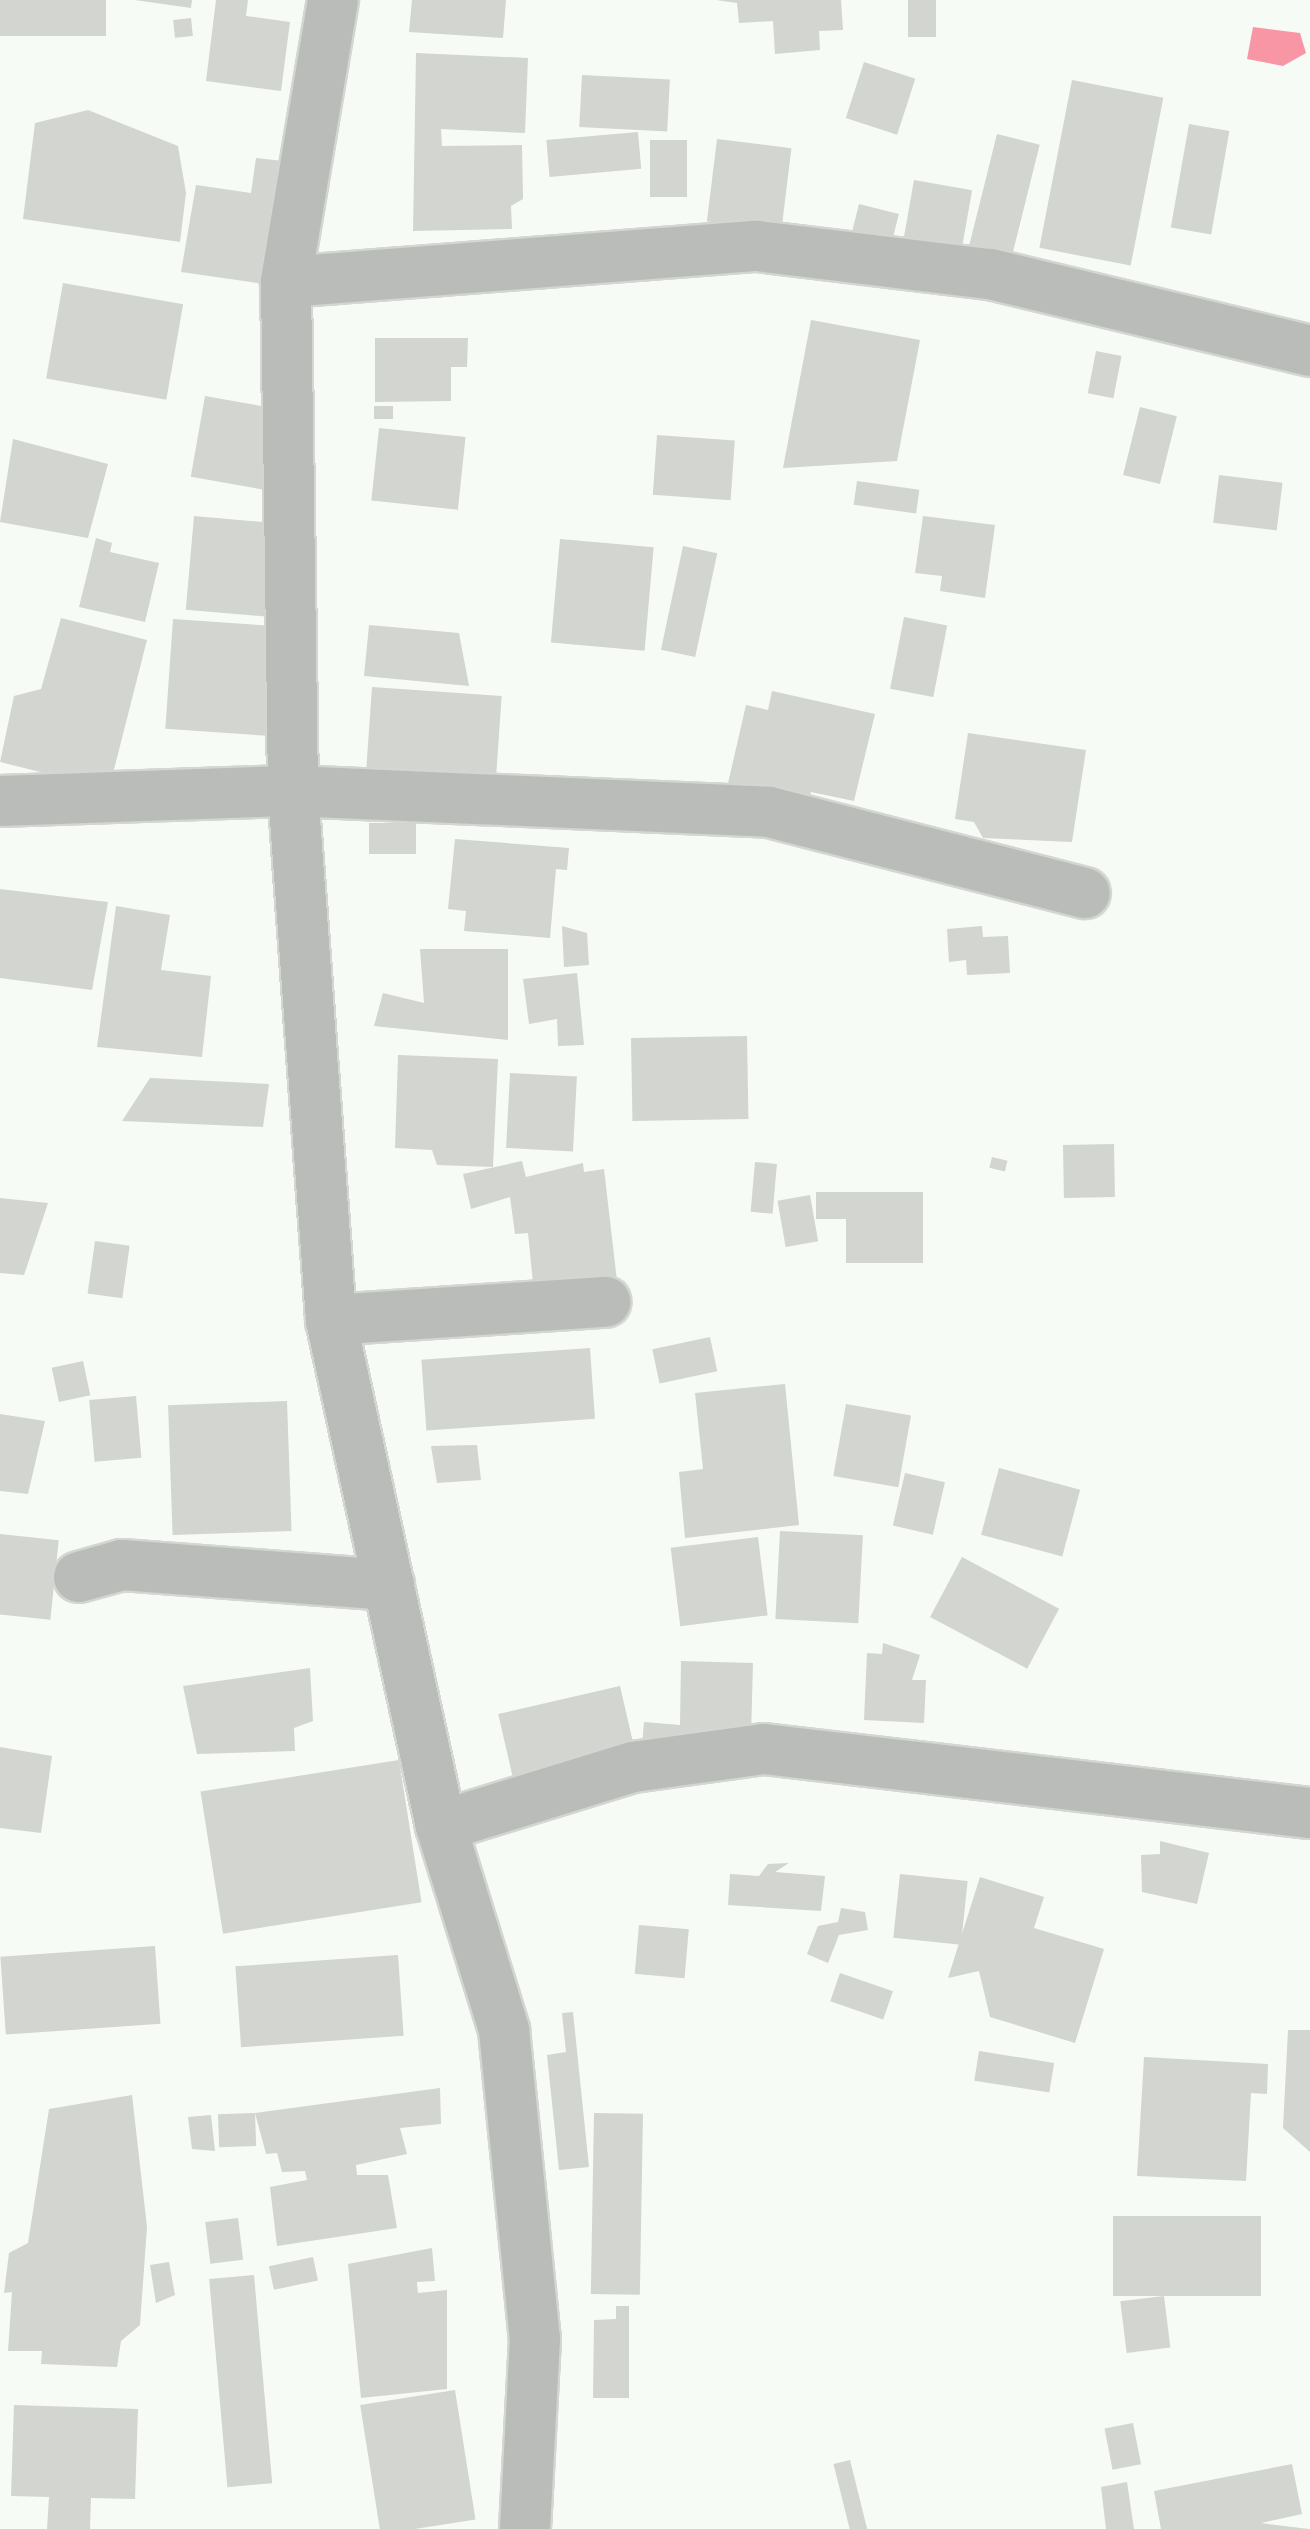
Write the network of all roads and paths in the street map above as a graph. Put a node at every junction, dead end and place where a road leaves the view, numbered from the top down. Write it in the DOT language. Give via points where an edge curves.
graph roads {
  1 [pos="333,0"];
  2 [pos="286,282"];
  3 [pos="1310,351"];
  4 [pos="293,791"];
  5 [pos="0,801"];
  6 [pos="1084,893"];
  7 [pos="605,1302"];
  8 [pos="331,1320"];
  9 [pos="79,1577"];
  10 [pos="389,1585"];
  11 [pos="1310,1813"];
  12 [pos="441,1826"];
  13 [pos="525,2529"];
  1 -- 2 [label="street"];
  2 -- 3 [label="street" via="756,246 990,274"];
  2 -- 4 [label="street"];
  4 -- 5 [label="street"];
  4 -- 6 [label="street" via="768,812"];
  4 -- 8 [label="street"];
  7 -- 8 [label="street"];
  8 -- 10 [label="street"];
  9 -- 10 [label="street" via="122,1566"];
  10 -- 12 [label="street"];
  11 -- 12 [label="street" via="764,1748 634,1767"];
  12 -- 13 [label="street" via="504,2030 535,2338"];
}
